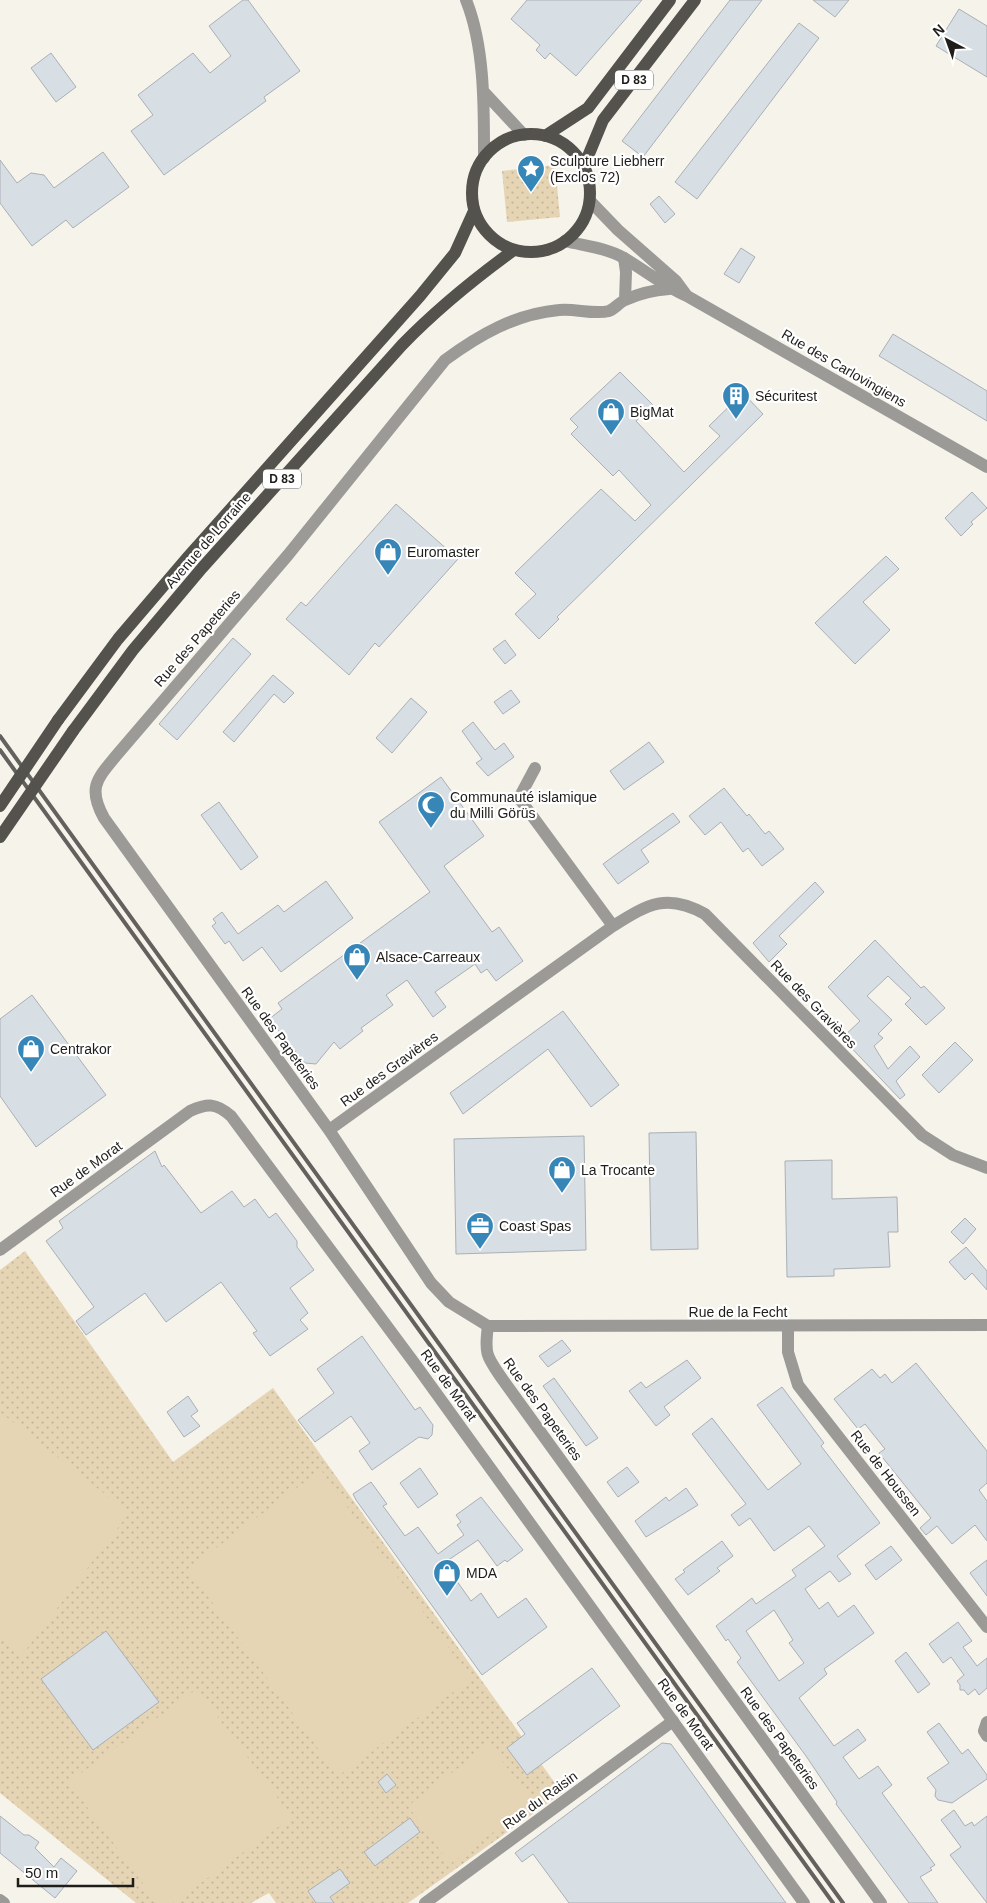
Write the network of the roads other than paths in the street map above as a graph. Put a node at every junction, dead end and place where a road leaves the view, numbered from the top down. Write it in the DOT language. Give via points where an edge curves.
graph roads {
  1 [pos="466,0"];
  2 [pos="670,0"];
  3 [pos="695,0"];
  4 [pos="484,92"];
  5 [pos="524,135"];
  6 [pos="545,136"];
  7 [pos="484,158"];
  8 [pos="584,166"];
  9 [pos="590,201"];
  10 [pos="474,211"];
  11 [pos="565,241"];
  12 [pos="514,250"];
  13 [pos="624,258"];
  14 [pos="669,289"];
  15 [pos="687,296"];
  16 [pos="625,300"];
  17 [pos="987,467"];
  18 [pos="535,768"];
  19 [pos="0,806"];
  20 [pos="0,837"];
  21 [pos="613,926"];
  22 [pos="329,1130"];
  23 [pos="987,1168"];
  24 [pos="0,1250"];
  25 [pos="987,1325"];
  26 [pos="488,1326"];
  27 [pos="788,1327"];
  28 [pos="987,1627"];
  29 [pos="672,1721"];
  30 [pos="987,1722"];
  31 [pos="987,1736"];
  32 [pos="0,1900"];
  33 [pos="4,1903"];
  34 [pos="425,1903"];
  35 [pos="804,1903"];
  36 [pos="882,1903"];
  1 -- 4 [label="street" via="471,12"];
  2 -- 6 [label="main road, D 83" via="588,108"];
  3 -- 8 [label="main road, D 83" via="603,120"];
  4 -- 5 [label="street"];
  4 -- 7 [label="street"];
  5 -- 6 [label="main road"];
  5 -- 7 [label="main road" via="502,142"];
  6 -- 8 [label="main road" via="561,142"];
  7 -- 10 [label="main road" via="475,174 472,192"];
  8 -- 9 [label="main road"];
  9 -- 11 [label="main road" via="577,230"];
  9 -- 15 [label="street, Rue des Carlovingiens" via="676,281"];
  10 -- 12 [label="main road" via="483,228 497,242"];
  10 -- 19 [label="main road, Avenue de Lorraine / D 83, bridge" via="455,253 118,639"];
  11 -- 12 [label="main road" via="549,250"];
  11 -- 13 [label="street, Rue des Carlovingiens" via="606,250"];
  12 -- 20 [label="main road, Avenue de Lorraine / D 83, bridge" via="433,313 202,568 133,650"];
  13 -- 14 [label="street, Rue des Carlovingiens"];
  13 -- 16 [label="street"];
  14 -- 15 [label="street, Rue des Carlovingiens"];
  14 -- 16 [label="street, Rue des Papeteries"];
  15 -- 17 [label="street, Rue des Carlovingiens"];
  16 -- 22 [label="street, Rue des Papeteries" via="609,311 560,309 531,314 505,323 444,360 288,555 99,776 94,792 104,818"];
  18 -- 21 [label="street" via="519,798"];
  21 -- 22 [label="street, Rue des Gravières"];
  21 -- 23 [label="street, Rue des Gravières" via="641,909 664,902 688,904 705,914 922,1136 953,1155"];
  22 -- 26 [label="street, Rue des Papeteries" via="431,1283 449,1302"];
  24 -- 29 [label="street, Rue de Morat" via="190,1111 212,1104 220,1107 231,1116 418,1368"];
  25 -- 27 [label="street, Rue de la Fecht"];
  26 -- 27 [label="street, Rue de la Fecht"];
  26 -- 36 [label="street, Rue des Papeteries" via="485,1347 502,1380"];
  27 -- 28 [label="street, Rue de Houssen" via="788,1352 798,1385"];
  29 -- 34 [label="street, Rue du Raisin"];
  29 -- 35 [label="street, Rue de Morat"];
  30 -- 31 [label="street" via="984,1731"];
  32 -- 33 [label="street"];
}
